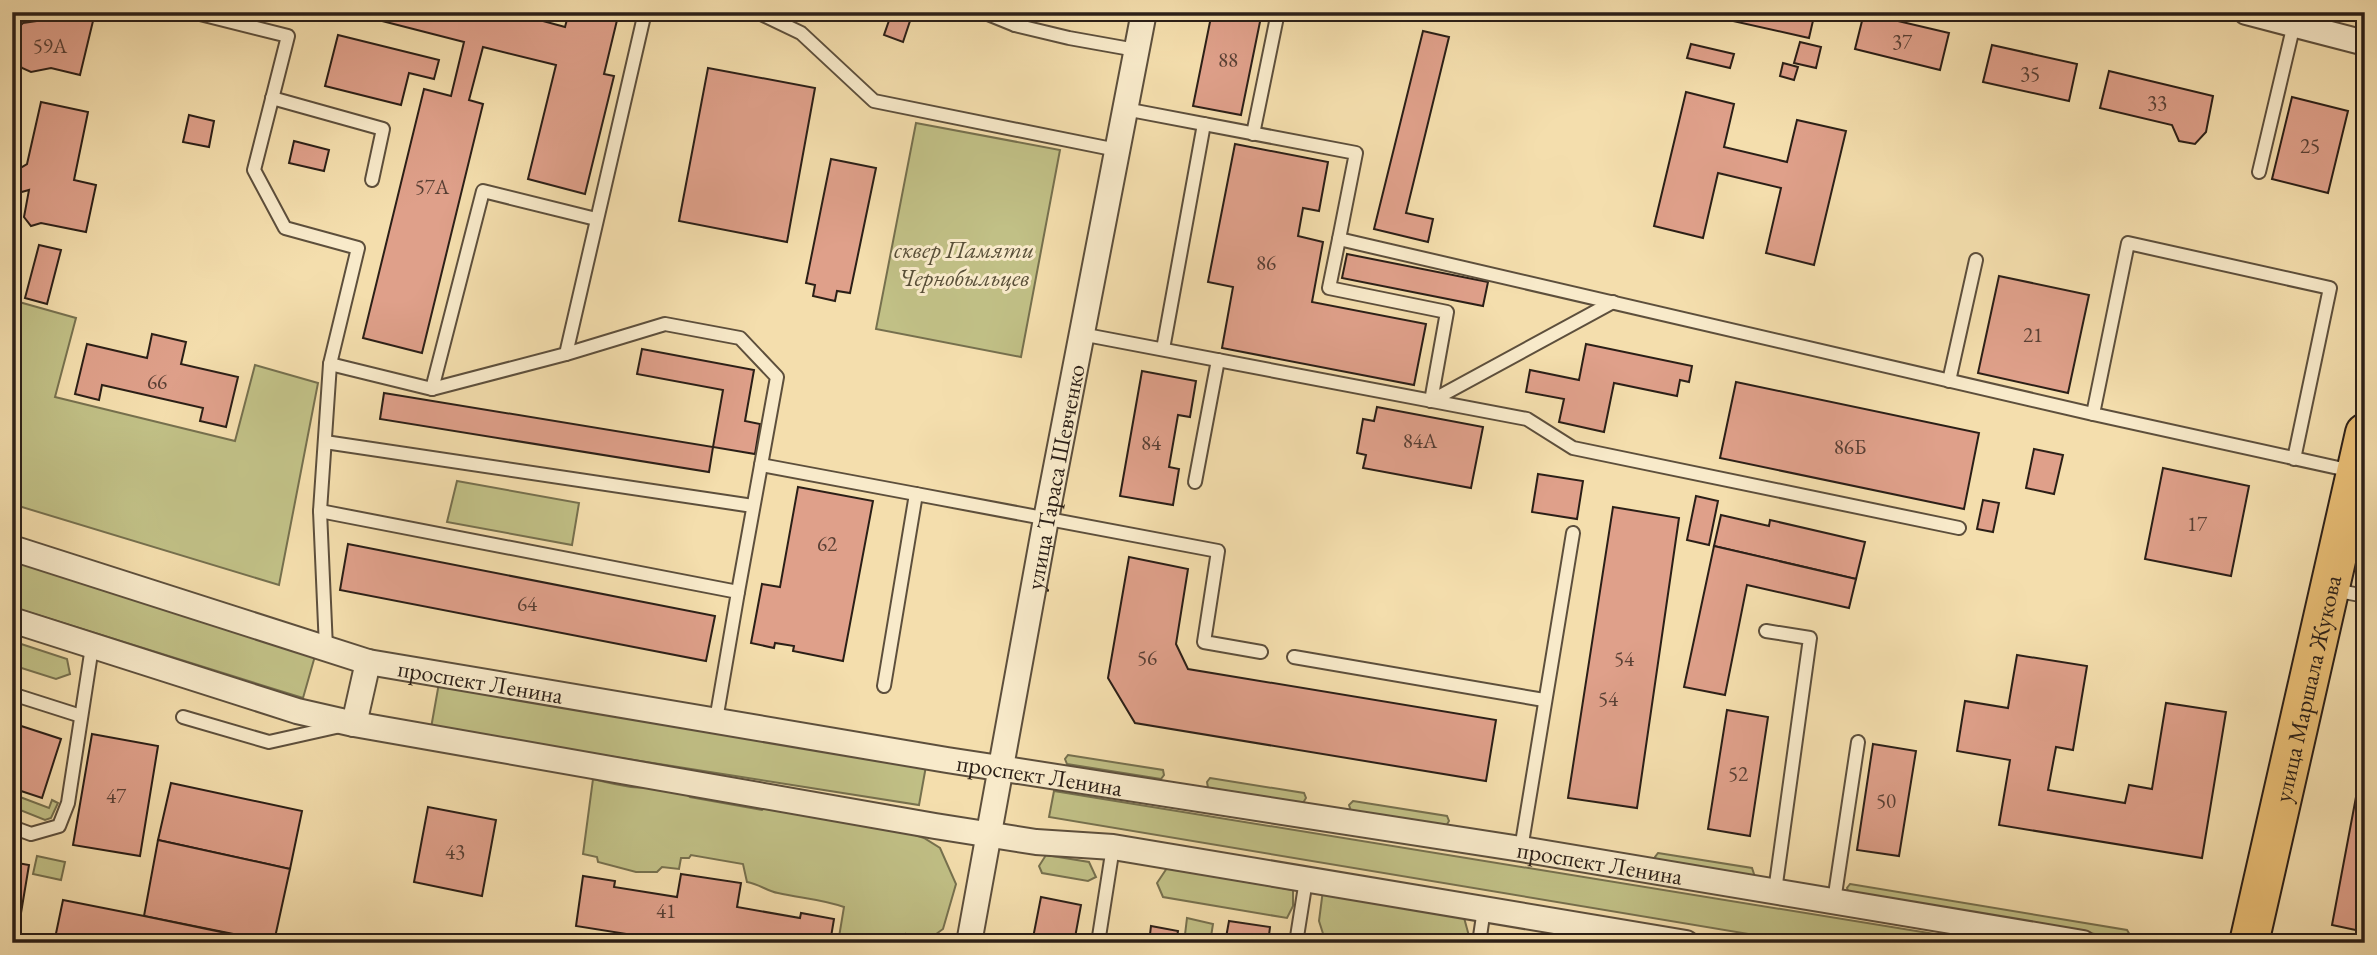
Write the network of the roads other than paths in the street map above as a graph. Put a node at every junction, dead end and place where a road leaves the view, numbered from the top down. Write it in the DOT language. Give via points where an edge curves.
graph roads {
  1 [pos="192,12"];
  2 [pos="645,12"];
  3 [pos="757,12"];
  4 [pos="983,12"];
  5 [pos="1144,12"];
  6 [pos="1278,12"];
  7 [pos="2246,12"];
  8 [pos="1017,18"];
  9 [pos="2294,24"];
  10 [pos="2365,43"];
  11 [pos="1136,50"];
  12 [pos="272,98"];
  13 [pos="1125,109"];
  14 [pos="1204,124"];
  15 [pos="1253,134"];
  16 [pos="1117,149"];
  17 [pos="2259,172"];
  18 [pos="372,180"];
  19 [pos="596,219"];
  20 [pos="1339,239"];
  21 [pos="1976,260"];
  22 [pos="1613,302"];
  23 [pos="1082,334"];
  24 [pos="1163,349"];
  25 [pos="566,354"];
  26 [pos="1217,360"];
  27 [pos="330,364"];
  28 [pos="1949,381"];
  29 [pos="432,389"];
  30 [pos="1430,401"];
  31 [pos="2093,414"];
  32 [pos="2365,433"];
  33 [pos="325,442"];
  34 [pos="2294,459"];
  35 [pos="761,465"];
  36 [pos="2356,472"];
  37 [pos="1195,482"];
  38 [pos="916,494"];
  39 [pos="753,506"];
  40 [pos="320,511"];
  41 [pos="1046,519"];
  42 [pos="1959,528"];
  43 [pos="1573,533"];
  44 [pos="12,548"];
  45 [pos="738,592"];
  46 [pos="2347,592"];
  47 [pos="12,620"];
  48 [pos="1766,631"];
  49 [pos="92,647"];
  50 [pos="326,648"];
  51 [pos="1261,652"];
  52 [pos="1294,657"];
  53 [pos="368,662"];
  54 [pos="884,686"];
  55 [pos="12,694"];
  56 [pos="1544,700"];
  57 [pos="81,716"];
  58 [pos="184,717"];
  59 [pos="716,720"];
  60 [pos="354,724"];
  61 [pos="1858,743"];
  62 [pos="1002,768"];
  63 [pos="12,827"];
  64 [pos="989,834"];
  65 [pos="1113,847"];
  66 [pos="1521,849"];
  67 [pos="1306,880"];
  68 [pos="1775,891"];
  69 [pos="1834,901"];
  70 [pos="1483,909"];
  71 [pos="1591,935"];
  72 [pos="968,943"];
  73 [pos="1098,943"];
  74 [pos="1296,943"];
  75 [pos="1479,943"];
  76 [pos="1686,943"];
  77 [pos="2083,943"];
  78 [pos="2249,943"];
  1 -- 12 [label="lane" via="288,36"];
  2 -- 19 [label="lane"];
  3 -- 16 [label="lane" via="801,33 874,101"];
  4 -- 8 [label="lane"];
  5 -- 11 [label="street, улица Тараса Шевченко"];
  6 -- 15 [label="lane"];
  7 -- 9 [label="street"];
  8 -- 11 [label="lane" via="1069,38"];
  9 -- 10 [label="street"];
  9 -- 17 [label="lane"];
  11 -- 13 [label="street, улица Тараса Шевченко"];
  12 -- 18 [label="lane" via="383,129"];
  12 -- 27 [label="lane" via="254,170 285,228 358,248"];
  13 -- 14 [label="lane"];
  13 -- 16 [label="street, улица Тараса Шевченко"];
  14 -- 15 [label="lane"];
  14 -- 24 [label="lane"];
  15 -- 20 [label="lane" via="1356,153"];
  16 -- 23 [label="street, улица Тараса Шевченко"];
  19 -- 25 [label="lane"];
  19 -- 29 [label="lane" via="483,191"];
  20 -- 22 [label="lane"];
  20 -- 30 [label="lane" via="1329,288 1447,312"];
  21 -- 28 [label="lane"];
  22 -- 28 [label="lane"];
  22 -- 30 [label="lane"];
  23 -- 24 [label="lane"];
  23 -- 41 [label="street, улица Тараса Шевченко"];
  24 -- 26 [label="lane"];
  25 -- 29 [label="lane"];
  25 -- 35 [label="lane" via="665,324 740,338 776,377"];
  26 -- 30 [label="lane"];
  26 -- 37 [label="lane"];
  27 -- 29 [label="lane"];
  27 -- 33 [label="lane"];
  28 -- 31 [label="lane"];
  30 -- 42 [label="lane" via="1527,419 1573,447"];
  31 -- 34 [label="lane"];
  31 -- 34 [label="lane" via="2128,243 2330,288"];
  32 -- 36 [label="main road, улица Маршала Жукова"];
  33 -- 39 [label="lane"];
  33 -- 40 [label="lane"];
  34 -- 36 [label="lane"];
  35 -- 38 [label="lane"];
  35 -- 39 [label="lane"];
  36 -- 46 [label="main road, улица Маршала Жукова"];
  38 -- 41 [label="lane"];
  38 -- 54 [label="lane"];
  39 -- 45 [label="lane"];
  40 -- 45 [label="lane"];
  40 -- 50 [label="lane"];
  41 -- 51 [label="lane" via="1218,551 1204,642"];
  41 -- 62 [label="street, улица Тараса Шевченко"];
  43 -- 56 [label="lane"];
  44 -- 50 [label="street, проспект Ленина"];
  45 -- 59 [label="lane"];
  46 -- 78 [label="main road, улица Маршала Жукова"];
  47 -- 49 [label="street"];
  48 -- 68 [label="lane" via="1810,638"];
  49 -- 57 [label="lane"];
  49 -- 60 [label="street"];
  50 -- 53 [label="street, проспект Ленина"];
  52 -- 56 [label="lane"];
  53 -- 59 [label="street, проспект Ленина"];
  53 -- 60 [label="street"];
  55 -- 57 [label="lane"];
  56 -- 66 [label="lane"];
  57 -- 63 [label="lane" via="68,803 59,826 30,834"];
  58 -- 60 [label="lane" via="269,742"];
  59 -- 62 [label="street, проспект Ленина"];
  60 -- 64 [label="street"];
  61 -- 69 [label="lane"];
  62 -- 64 [label="street, улица Тараса Шевченко"];
  62 -- 66 [label="street, проспект Ленина"];
  64 -- 65 [label="street"];
  64 -- 72 [label="street, улица Тараса Шевченко"];
  65 -- 67 [label="street"];
  65 -- 73 [label="lane"];
  66 -- 68 [label="street, проспект Ленина"];
  67 -- 70 [label="street"];
  67 -- 74 [label="lane"];
  68 -- 69 [label="street, проспект Ленина"];
  69 -- 77 [label="street, проспект Ленина"];
  70 -- 71 [label="street"];
  70 -- 75 [label="lane"];
  71 -- 76 [label="street"];
}
